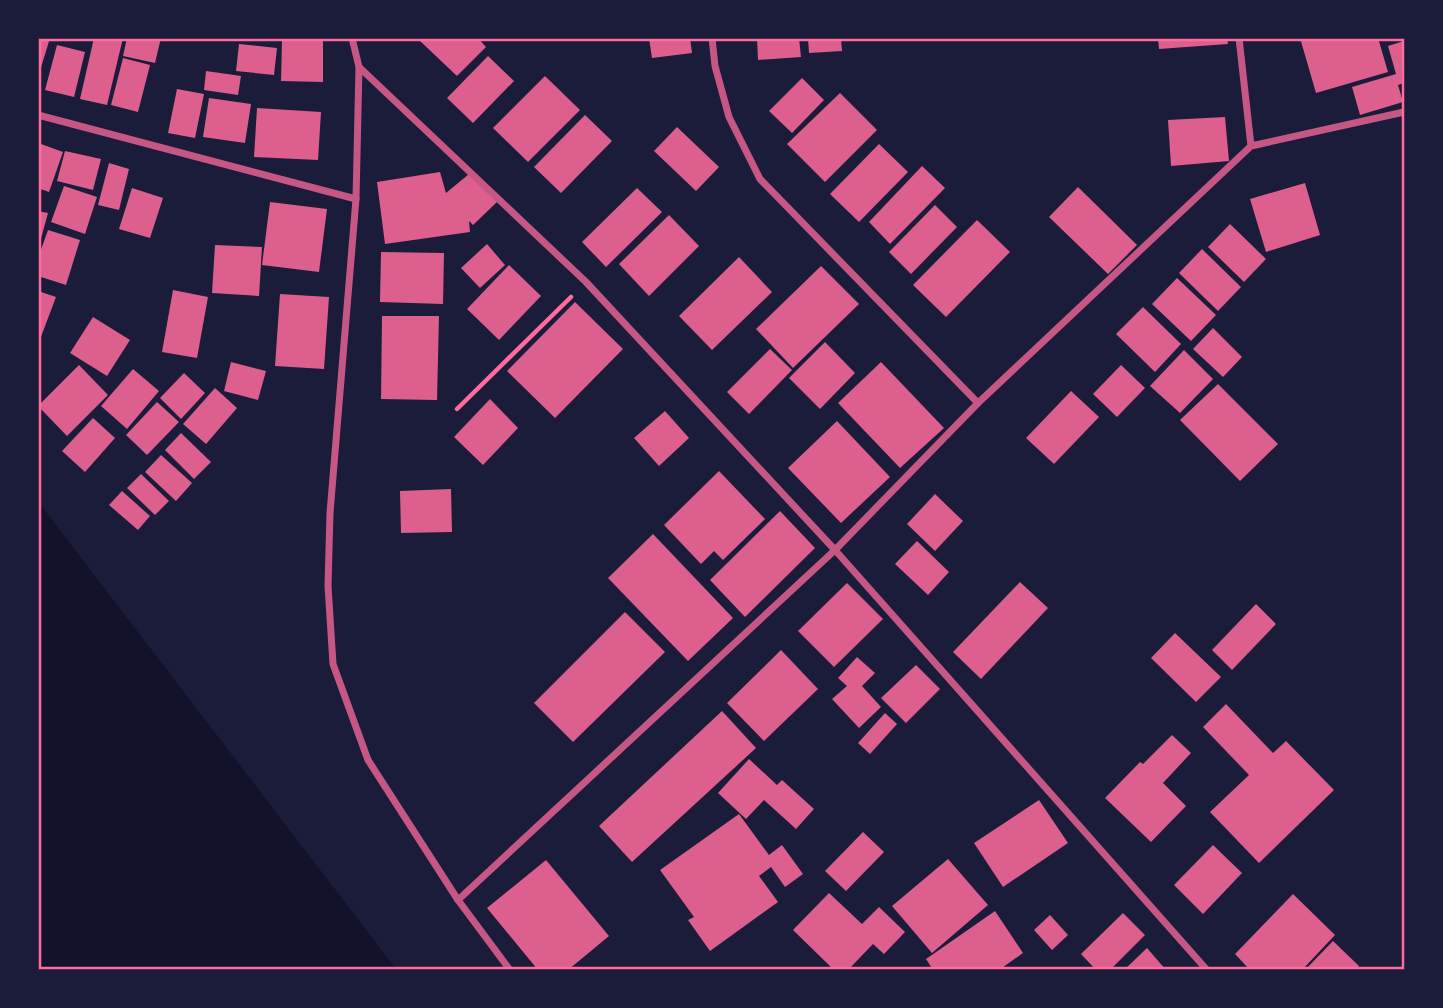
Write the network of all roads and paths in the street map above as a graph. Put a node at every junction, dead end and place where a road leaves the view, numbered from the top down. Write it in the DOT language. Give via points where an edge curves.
graph roads {
  1 [pos="352,38"];
  2 [pos="712,38"];
  3 [pos="1239,38"];
  4 [pos="359,67"];
  5 [pos="1405,112"];
  6 [pos="38,115"];
  7 [pos="1251,146"];
  8 [pos="356,199"];
  9 [pos="586,282"];
  10 [pos="978,403"];
  11 [pos="457,409"];
  12 [pos="835,550"];
  13 [pos="458,900"];
  14 [pos="510,970"];
  15 [pos="1207,970"];
  1 -- 4 [label="street"];
  2 -- 10 [label="street" via="729,117 760,179"];
  3 -- 7 [label="street"];
  4 -- 8 [label="street"];
  4 -- 9 [label="street"];
  5 -- 7 [label="street"];
  6 -- 8 [label="street"];
  7 -- 10 [label="street"];
  8 -- 13 [label="street" via="330,513 333,664 368,760"];
  9 -- 11 [label="path"];
  9 -- 12 [label="street"];
  10 -- 12 [label="street"];
  12 -- 13 [label="street"];
  12 -- 15 [label="street"];
  13 -- 14 [label="street"];
}
